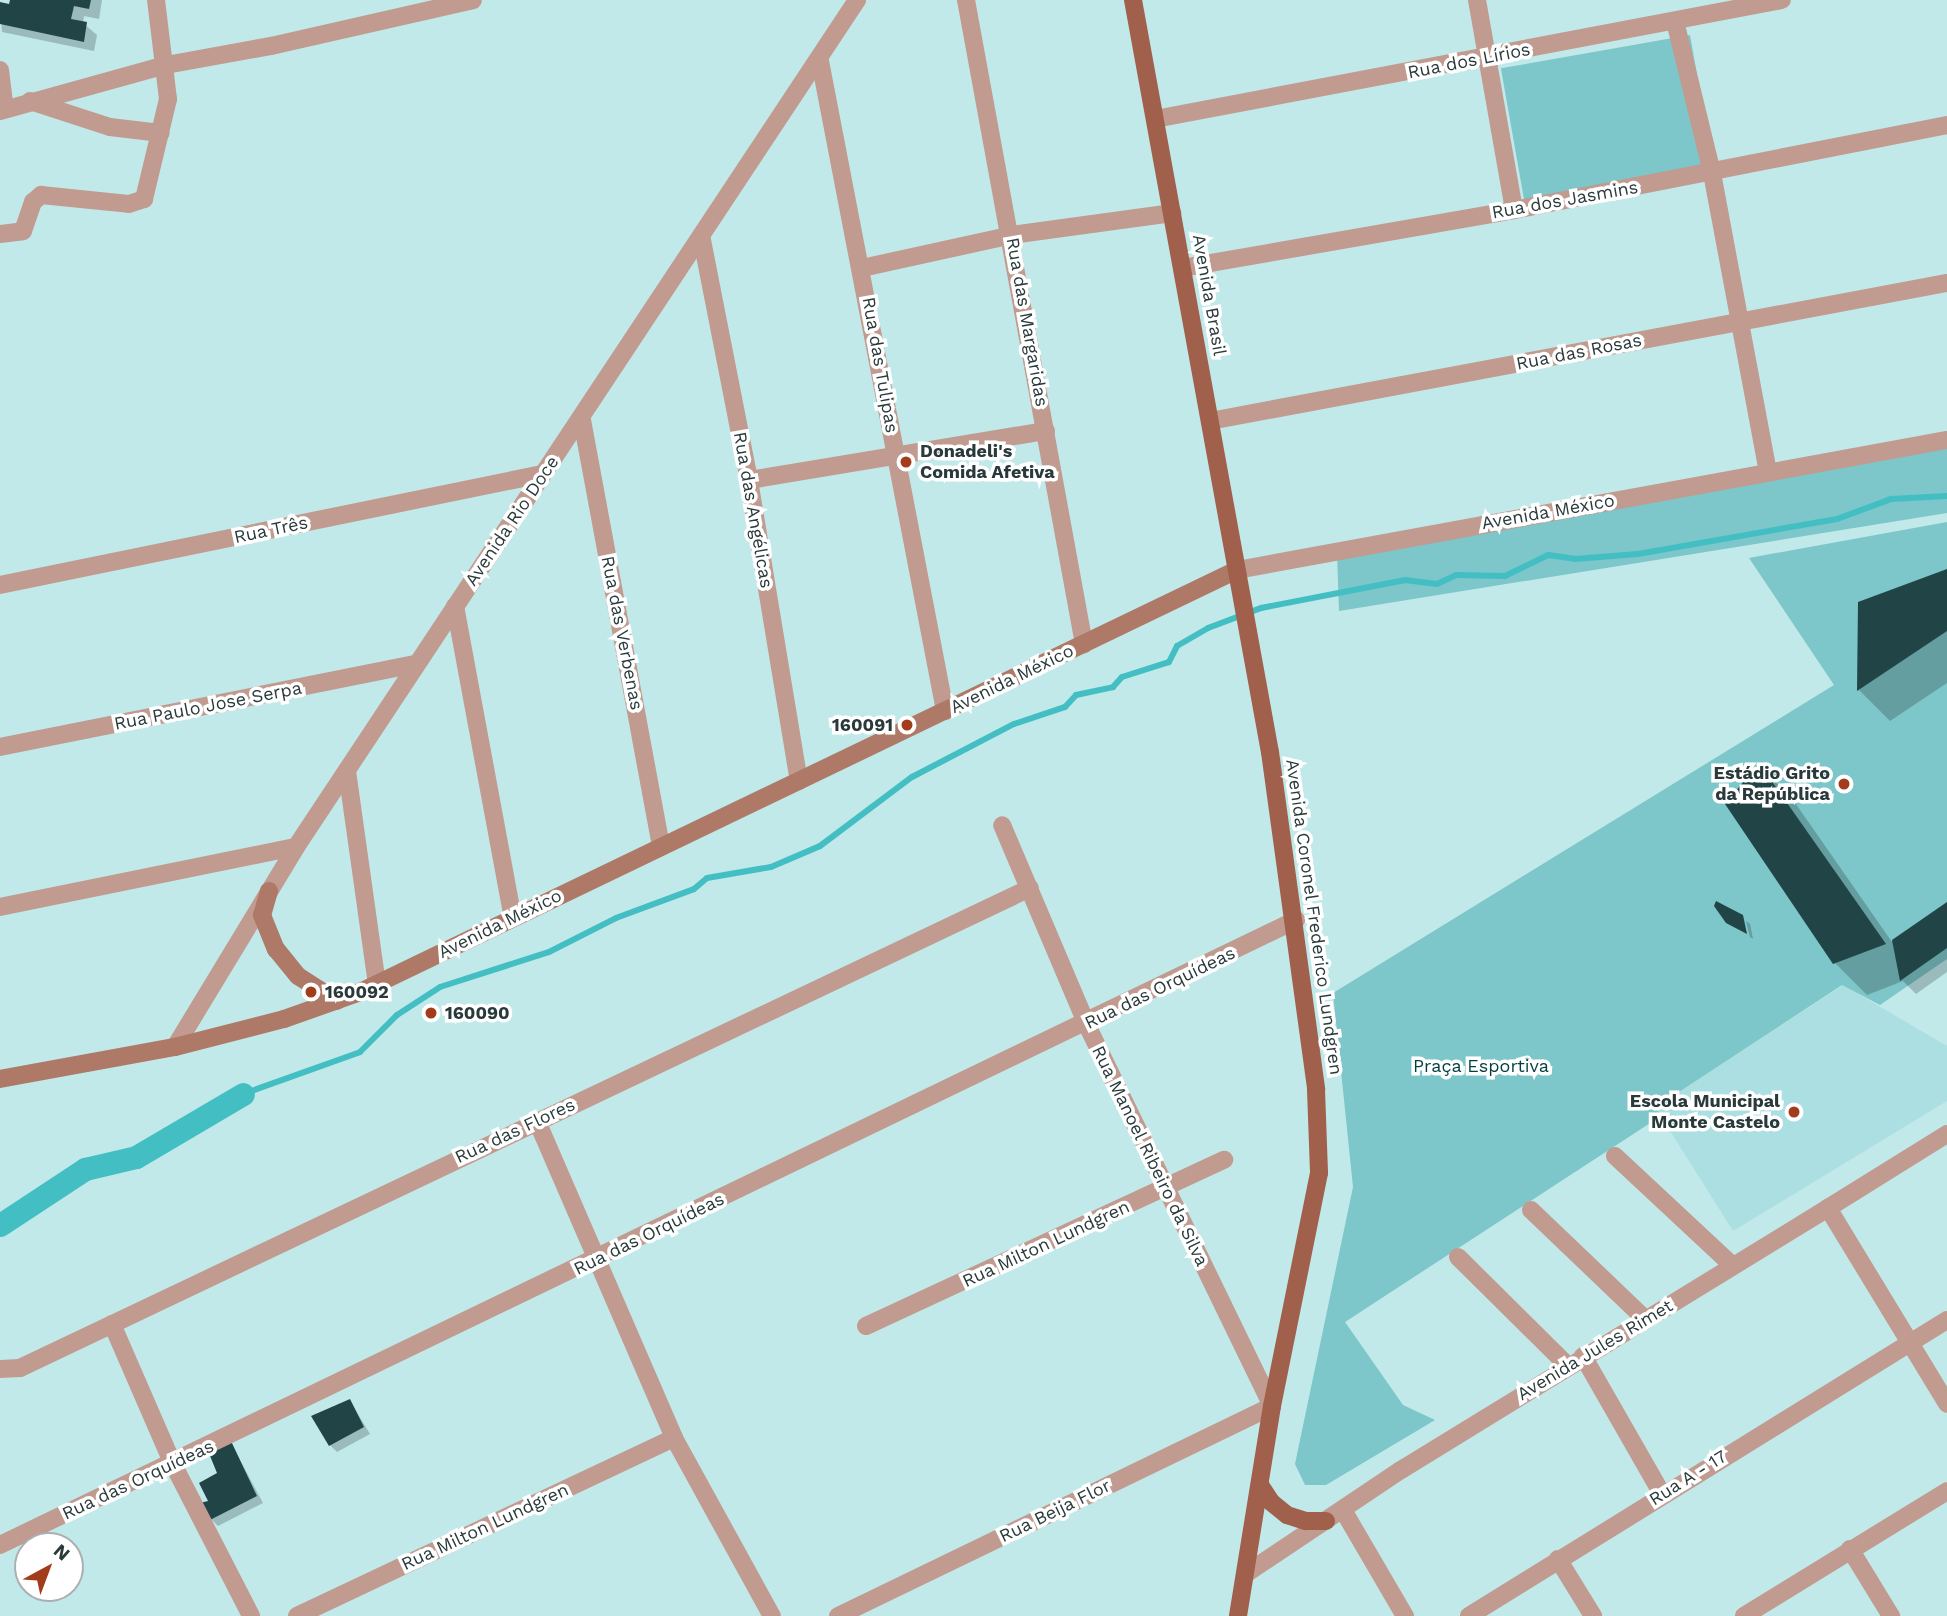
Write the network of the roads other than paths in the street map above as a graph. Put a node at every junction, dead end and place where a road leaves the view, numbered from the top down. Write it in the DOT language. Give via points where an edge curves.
graph roads {
  1 [pos="156,0"];
  2 [pos="473,0"];
  3 [pos="858,0"];
  4 [pos="966,0"];
  5 [pos="1133,0"];
  6 [pos="1476,0"];
  7 [pos="1782,0"];
  8 [pos="1675,21"];
  9 [pos="1489,58"];
  10 [pos="820,61"];
  11 [pos="166,65"];
  12 [pos="0,70"];
  13 [pos="30,100"];
  14 [pos="2,110"];
  15 [pos="1155,118"];
  16 [pos="1947,125"];
  17 [pos="160,133"];
  18 [pos="1712,173"];
  19 [pos="1514,210"];
  20 [pos="1172,212"];
  21 [pos="0,234"];
  22 [pos="1012,235"];
  23 [pos="702,240"];
  24 [pos="862,268"];
  25 [pos="1182,268"];
  26 [pos="1947,283"];
  27 [pos="1741,321"];
  28 [pos="582,420"];
  29 [pos="1210,421"];
  30 [pos="1046,431"];
  31 [pos="1947,440"];
  32 [pos="896,454"];
  33 [pos="1768,472"];
  34 [pos="542,474"];
  35 [pos="749,480"];
  36 [pos="1237,570"];
  37 [pos="0,585"];
  38 [pos="1242,597"];
  39 [pos="455,606"];
  40 [pos="1084,644"];
  41 [pos="416,664"];
  42 [pos="945,711"];
  43 [pos="0,747"];
  44 [pos="347,771"];
  45 [pos="799,781"];
  46 [pos="1002,825"];
  47 [pos="661,846"];
  48 [pos="296,847"];
  49 [pos="1030,888"];
  50 [pos="269,891"];
  51 [pos="0,907"];
  52 [pos="513,918"];
  53 [pos="1296,920"];
  54 [pos="377,985"];
  55 [pos="337,1001"];
  56 [pos="1087,1025"];
  57 [pos="174,1047"];
  58 [pos="0,1079"];
  59 [pos="537,1121"];
  60 [pos="1947,1134"];
  61 [pos="1615,1156"];
  62 [pos="1224,1160"];
  63 [pos="1164,1189"];
  64 [pos="1828,1208"];
  65 [pos="1531,1210"];
  66 [pos="1458,1257"];
  67 [pos="595,1260"];
  68 [pos="1733,1266"];
  69 [pos="1645,1319"];
  70 [pos="1947,1320"];
  71 [pos="112,1324"];
  72 [pos="866,1326"];
  73 [pos="1910,1343"];
  74 [pos="1583,1356"];
  75 [pos="1568,1366"];
  76 [pos="0,1369"];
  77 [pos="1947,1404"];
  78 [pos="1272,1406"];
  79 [pos="674,1438"];
  80 [pos="173,1464"];
  81 [pos="1260,1485"];
  82 [pos="1947,1491"];
  83 [pos="1662,1494"];
  84 [pos="1343,1510"];
  85 [pos="1326,1521"];
  86 [pos="0,1545"];
  87 [pos="1850,1549"];
  88 [pos="1559,1559"];
  89 [pos="1247,1573"];
  90 [pos="251,1616"];
  91 [pos="297,1616"];
  92 [pos="772,1616"];
  93 [pos="838,1616"];
  94 [pos="1238,1616"];
  95 [pos="1405,1616"];
  96 [pos="1468,1616"];
  97 [pos="1593,1616"];
  98 [pos="1744,1616"];
  99 [pos="1891,1616"];
  1 -- 11 [label="street"];
  2 -- 11 [label="street" via="271,47"];
  3 -- 10 [label="street, Avenida Rio Doce"];
  4 -- 22 [label="street, Rua das Margaridas"];
  5 -- 15 [label="main road, Avenida Brasil"];
  6 -- 9 [label="street"];
  7 -- 8 [label="street, Rua dos Lírios"];
  8 -- 9 [label="street, Rua dos Lírios"];
  8 -- 18 [label="street"];
  9 -- 15 [label="street, Rua dos Lírios"];
  9 -- 19 [label="street"];
  10 -- 23 [label="street, Avenida Rio Doce"];
  10 -- 24 [label="street, Rua das Tulipas"];
  11 -- 13 [label="street"];
  11 -- 17 [label="street" via="168,99"];
  12 -- 14 [label="street"];
  13 -- 14 [label="street"];
  13 -- 17 [label="street" via="110,127"];
  15 -- 20 [label="main road, Avenida Brasil"];
  16 -- 18 [label="street, Rua dos Jasmins"];
  17 -- 21 [label="street" via="150,190 144,200 129,204 41,195 33,202 23,231"];
  18 -- 19 [label="street, Rua dos Jasmins"];
  18 -- 27 [label="street"];
  19 -- 25 [label="street, Rua dos Jasmins"];
  20 -- 22 [label="street"];
  20 -- 25 [label="main road, Avenida Brasil"];
  22 -- 24 [label="street"];
  22 -- 30 [label="street, Rua das Margaridas"];
  23 -- 28 [label="street, Avenida Rio Doce"];
  23 -- 35 [label="street, Rua das Angélicas"];
  24 -- 32 [label="street, Rua das Tulipas"];
  25 -- 29 [label="main road, Avenida Brasil"];
  26 -- 27 [label="street, Rua das Rosas"];
  27 -- 29 [label="street, Rua das Rosas"];
  27 -- 33 [label="street"];
  28 -- 34 [label="street, Avenida Rio Doce"];
  28 -- 47 [label="street, Rua das Verbenas"];
  29 -- 36 [label="main road, Avenida Brasil"];
  30 -- 32 [label="street"];
  30 -- 40 [label="street, Rua das Margaridas"];
  31 -- 33 [label="street, Avenida México"];
  32 -- 35 [label="street"];
  32 -- 42 [label="street, Rua das Tulipas"];
  33 -- 36 [label="street, Avenida México"];
  34 -- 37 [label="street, Rua Três"];
  34 -- 39 [label="street, Avenida Rio Doce"];
  35 -- 45 [label="street, Rua das Angélicas"];
  36 -- 38 [label="main road, Avenida Brasil"];
  36 -- 40 [label="main road, Avenida México"];
  38 -- 53 [label="main road, Avenida Coronel Frederico Lundgren"];
  39 -- 41 [label="street, Avenida Rio Doce"];
  39 -- 52 [label="street"];
  40 -- 42 [label="main road, Avenida México"];
  41 -- 43 [label="street, Rua Paulo Jose Serpa"];
  41 -- 44 [label="street, Avenida Rio Doce"];
  42 -- 45 [label="main road, Avenida México"];
  44 -- 48 [label="street, Avenida Rio Doce"];
  44 -- 54 [label="street"];
  45 -- 47 [label="main road, Avenida México"];
  46 -- 49 [label="street, Rua Manoel Ribeiro da Silva"];
  47 -- 52 [label="main road, Avenida México"];
  48 -- 50 [label="street, Avenida Rio Doce"];
  48 -- 51 [label="street"];
  49 -- 56 [label="street, Rua Manoel Ribeiro da Silva"];
  49 -- 59 [label="street, Rua das Flores"];
  50 -- 55 [label="main road" via="262,915 276,949 299,976"];
  50 -- 57 [label="street, Avenida Rio Doce"];
  52 -- 54 [label="main road, Avenida México"];
  53 -- 56 [label="street, Rua das Orquídeas"];
  53 -- 78 [label="main road, Avenida Coronel Frederico Lundgren" via="1316,1090 1319,1173"];
  54 -- 55 [label="main road, Avenida México"];
  55 -- 57 [label="main road, Avenida México"];
  56 -- 63 [label="street, Rua Manoel Ribeiro da Silva"];
  56 -- 67 [label="street, Rua das Orquídeas"];
  57 -- 58 [label="main road, Avenida México"];
  59 -- 67 [label="street"];
  59 -- 71 [label="street, Rua das Flores"];
  60 -- 64 [label="street, Avenida Jules Rimet"];
  61 -- 68 [label="street"];
  62 -- 63 [label="street, Rua Milton Lundgren"];
  63 -- 72 [label="street, Rua Milton Lundgren"];
  63 -- 78 [label="street, Rua Manoel Ribeiro da Silva"];
  64 -- 68 [label="street, Avenida Jules Rimet"];
  64 -- 73 [label="street"];
  65 -- 69 [label="street"];
  66 -- 75 [label="street"];
  67 -- 79 [label="street"];
  67 -- 80 [label="street, Rua das Orquídeas"];
  68 -- 69 [label="street, Avenida Jules Rimet"];
  69 -- 74 [label="street, Avenida Jules Rimet"];
  70 -- 73 [label="street, Rua A - 17"];
  71 -- 76 [label="street, Rua das Flores" via="20,1368"];
  71 -- 80 [label="street"];
  73 -- 77 [label="street"];
  73 -- 83 [label="street, Rua A - 17"];
  74 -- 75 [label="street, Avenida Jules Rimet"];
  74 -- 83 [label="street"];
  75 -- 84 [label="street, Avenida Jules Rimet"];
  78 -- 81 [label="main road, Avenida Coronel Frederico Lundgren"];
  78 -- 93 [label="street, Rua Beija Flor"];
  79 -- 91 [label="street, Rua Milton Lundgren"];
  79 -- 92 [label="street"];
  80 -- 86 [label="street, Rua das Orquídeas"];
  80 -- 90 [label="street"];
  81 -- 85 [label="main road" via="1287,1515"];
  81 -- 89 [label="main road, Avenida Coronel Frederico Lundgren"];
  82 -- 87 [label="street"];
  83 -- 88 [label="street, Rua A - 17"];
  84 -- 85 [label="street, Avenida Jules Rimet"];
  84 -- 95 [label="street"];
  85 -- 89 [label="street, Avenida Jules Rimet"];
  87 -- 98 [label="street"];
  87 -- 99 [label="street"];
  88 -- 96 [label="street, Rua A - 17"];
  88 -- 97 [label="street"];
  89 -- 94 [label="main road, Avenida Coronel Frederico Lundgren"];
}
